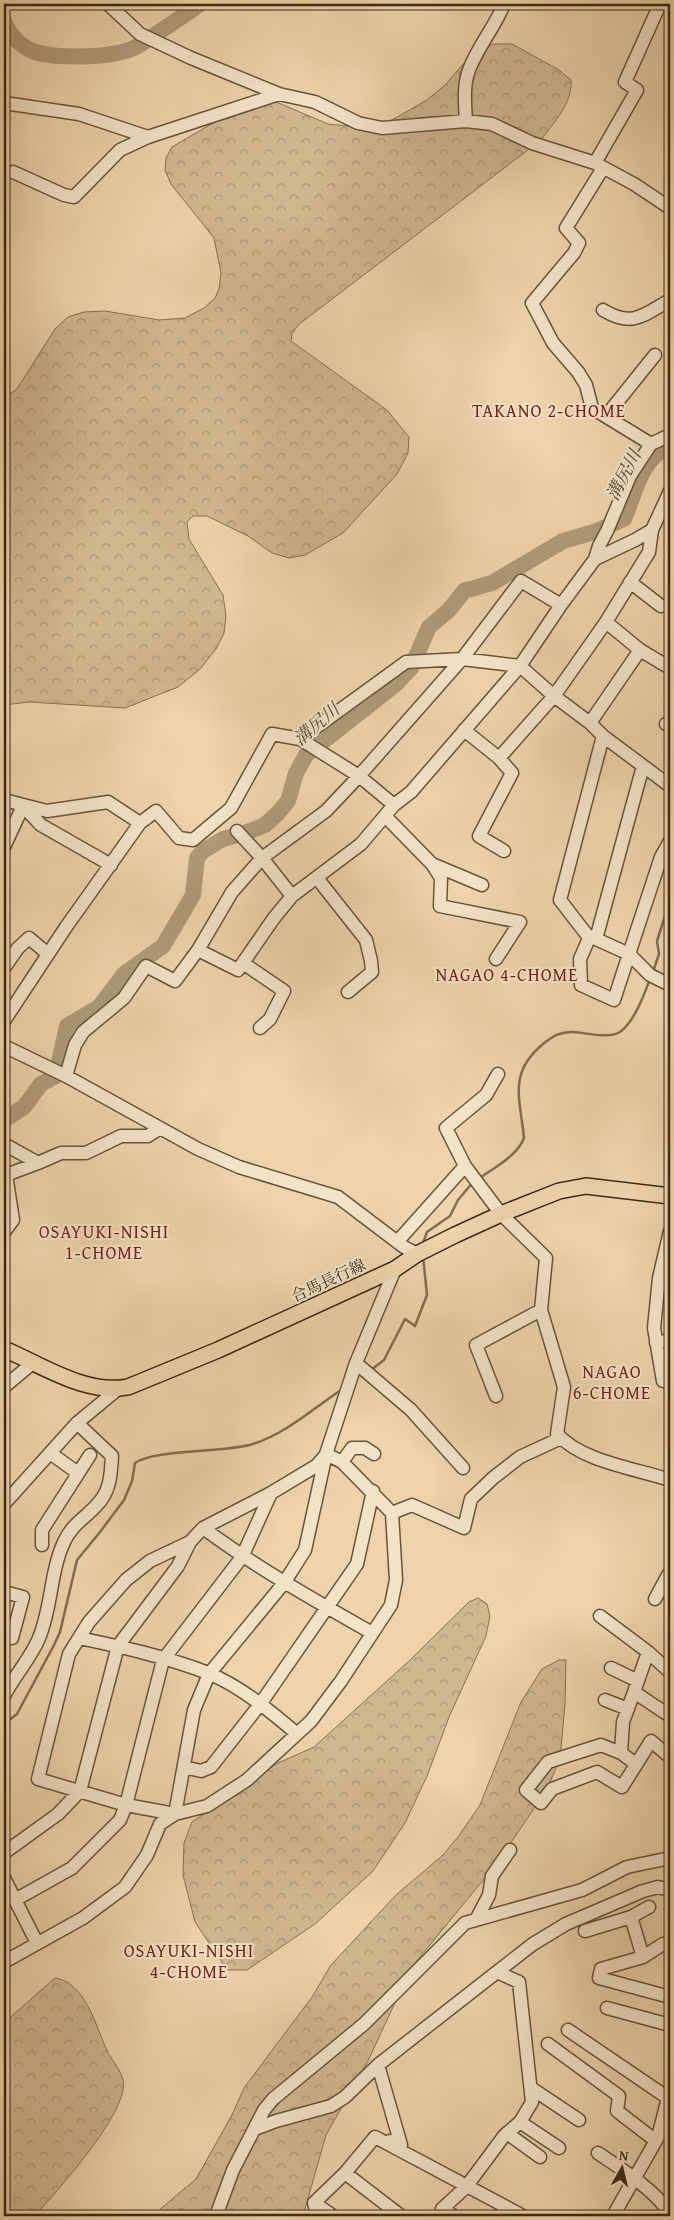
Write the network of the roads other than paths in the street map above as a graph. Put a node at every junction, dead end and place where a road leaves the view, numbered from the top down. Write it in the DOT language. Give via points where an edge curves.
graph roads {
  1 [pos="108,4"];
  2 [pos="504,4"];
  3 [pos="660,4"];
  4 [pos="279,94"];
  5 [pos="4,103"];
  6 [pos="466,121"];
  7 [pos="148,137"];
  8 [pos="599,165"];
  9 [pos="13,172"];
  10 [pos="670,208"];
  11 [pos="670,300"];
  12 [pos="603,310"];
  13 [pos="656,355"];
  14 [pos="606,416"];
  15 [pos="670,435"];
  16 [pos="651,444"];
  17 [pos="670,491"];
  18 [pos="652,530"];
  19 [pos="595,559"];
  20 [pos="630,582"];
  21 [pos="561,605"];
  22 [pos="661,606"];
  23 [pos="606,622"];
  24 [pos="640,650"];
  25 [pos="462,659"];
  26 [pos="520,666"];
  27 [pos="670,668"];
  28 [pos="554,696"];
  29 [pos="590,722"];
  30 [pos="464,730"];
  31 [pos="603,736"];
  32 [pos="300,739"];
  33 [pos="499,758"];
  34 [pos="643,766"];
  35 [pos="359,776"];
  36 [pos="670,786"];
  37 [pos="4,800"];
  38 [pos="394,805"];
  39 [pos="23,806"];
  40 [pos="386,817"];
  41 [pos="140,823"];
  42 [pos="237,831"];
  43 [pos="670,841"];
  44 [pos="4,847"];
  45 [pos="504,851"];
  46 [pos="262,858"];
  47 [pos="432,864"];
  48 [pos="111,865"];
  49 [pos="317,878"];
  50 [pos="482,885"];
  51 [pos="292,896"];
  52 [pos="593,938"];
  53 [pos="198,950"];
  54 [pos="48,954"];
  55 [pos="629,954"];
  56 [pos="496,959"];
  57 [pos="243,963"];
  58 [pos="4,968"];
  59 [pos="670,985"];
  60 [pos="348,992"];
  61 [pos="4,1021"];
  62 [pos="260,1028"];
  63 [pos="4,1046"];
  64 [pos="498,1074"];
  65 [pos="66,1076"];
  66 [pos="160,1128"];
  67 [pos="4,1144"];
  68 [pos="38,1163"];
  69 [pos="465,1166"];
  70 [pos="6,1187"];
  71 [pos="670,1196"];
  72 [pos="502,1214"];
  73 [pos="670,1231"];
  74 [pos="4,1232"];
  75 [pos="397,1242"];
  76 [pos="417,1254"];
  77 [pos="395,1269"];
  78 [pos="541,1310"];
  79 [pos="670,1340"];
  80 [pos="656,1344"];
  81 [pos="4,1349"];
  82 [pos="34,1362"];
  83 [pos="356,1363"];
  84 [pos="670,1380"];
  85 [pos="4,1387"];
  86 [pos="118,1389"];
  87 [pos="496,1396"];
  88 [pos="77,1423"];
  89 [pos="561,1438"];
  90 [pos="50,1453"];
  91 [pos="326,1454"];
  92 [pos="374,1454"];
  93 [pos="90,1455"];
  94 [pos="342,1462"];
  95 [pos="463,1468"];
  96 [pos="78,1473"];
  97 [pos="670,1480"];
  98 [pos="373,1491"];
  99 [pos="271,1493"];
  100 [pos="4,1504"];
  101 [pos="392,1513"];
  102 [pos="203,1528"];
  103 [pos="190,1542"];
  104 [pos="42,1545"];
  105 [pos="242,1556"];
  106 [pos="670,1577"];
  107 [pos="284,1583"];
  108 [pos="4,1592"];
  109 [pos="655,1599"];
  110 [pos="327,1608"];
  111 [pos="600,1616"];
  112 [pos="372,1633"];
  113 [pos="12,1638"];
  114 [pos="78,1638"];
  115 [pos="118,1646"];
  116 [pos="648,1652"];
  117 [pos="164,1660"];
  118 [pos="610,1668"];
  119 [pos="670,1672"];
  120 [pos="209,1674"];
  121 [pos="636,1687"];
  122 [pos="4,1696"];
  123 [pos="605,1700"];
  124 [pos="261,1703"];
  125 [pos="628,1709"];
  126 [pos="670,1716"];
  127 [pos="296,1733"];
  128 [pos="621,1753"];
  129 [pos="670,1757"];
  130 [pos="636,1764"];
  131 [pos="184,1767"];
  132 [pos="80,1791"];
  133 [pos="126,1805"];
  134 [pos="175,1814"];
  135 [pos="510,1850"];
  136 [pos="4,1853"];
  137 [pos="670,1858"];
  138 [pos="4,1878"];
  139 [pos="670,1890"];
  140 [pos="15,1900"];
  141 [pos="648,1906"];
  142 [pos="631,1917"];
  143 [pos="476,1920"];
  144 [pos="585,1931"];
  145 [pos="37,1943"];
  146 [pos="670,1946"];
  147 [pos="643,1956"];
  148 [pos="4,1962"];
  149 [pos="497,1972"];
  150 [pos="670,1997"];
  151 [pos="607,2008"];
  152 [pos="670,2026"];
  153 [pos="568,2030"];
  154 [pos="548,2044"];
  155 [pos="378,2065"];
  156 [pos="531,2088"];
  157 [pos="669,2098"];
  158 [pos="579,2120"];
  159 [pos="520,2122"];
  160 [pos="255,2129"];
  161 [pos="507,2133"];
  162 [pos="376,2138"];
  163 [pos="656,2141"];
  164 [pos="559,2148"];
  165 [pos="598,2153"];
  166 [pos="540,2157"];
  167 [pos="345,2172"];
  168 [pos="635,2179"];
  169 [pos="466,2187"];
  170 [pos="314,2203"];
  171 [pos="441,2213"];
  172 [pos="670,2213"];
  173 [pos="398,2215"];
  174 [pos="216,2216"];
  175 [pos="318,2216"];
  176 [pos="333,2216"];
  177 [pos="454,2216"];
  178 [pos="523,2216"];
  179 [pos="612,2216"];
  1 -- 4 [label="street" via="140,34"];
  2 -- 6 [label="street" via="469,71 465,89"];
  3 -- 8 [label="street" via="625,82 637,90"];
  4 -- 6 [label="street" via="315,102 358,123 382,128"];
  4 -- 7 [label="street"];
  5 -- 7 [label="street" via="79,114"];
  6 -- 8 [label="street" via="492,124 532,143"];
  7 -- 9 [label="street" via="120,150 74,197"];
  8 -- 10 [label="street"];
  8 -- 14 [label="street" via="566,228 579,242 574,253 532,303 553,344 586,385 592,408"];
  11 -- 12 [label="street" via="636,319 622,319"];
  13 -- 14 [label="street"];
  14 -- 16 [label="street"];
  15 -- 16 [label="street"];
  16 -- 19 [label="street" via="630,476"];
  17 -- 18 [label="street"];
  18 -- 19 [label="street"];
  18 -- 20 [label="street" via="649,552"];
  19 -- 21 [label="street"];
  20 -- 22 [label="street"];
  20 -- 23 [label="street"];
  21 -- 25 [label="street" via="521,581"];
  21 -- 26 [label="street"];
  23 -- 24 [label="street"];
  23 -- 28 [label="street"];
  24 -- 27 [label="street"];
  24 -- 29 [label="street"];
  25 -- 26 [label="street"];
  25 -- 32 [label="street" via="406,662"];
  25 -- 35 [label="street"];
  26 -- 28 [label="street"];
  26 -- 30 [label="street"];
  28 -- 29 [label="street"];
  28 -- 33 [label="street"];
  29 -- 31 [label="street"];
  30 -- 33 [label="street"];
  30 -- 38 [label="street" via="411,792"];
  31 -- 34 [label="street"];
  31 -- 52 [label="street" via="560,900 587,935"];
  32 -- 35 [label="street"];
  32 -- 41 [label="street" via="272,734 231,808 193,840 179,838 156,811"];
  33 -- 45 [label="street" via="512,773 479,836"];
  34 -- 36 [label="street"];
  34 -- 52 [label="street"];
  35 -- 38 [label="street"];
  35 -- 46 [label="street" via="326,810"];
  37 -- 39 [label="street"];
  38 -- 40 [label="street"];
  39 -- 41 [label="street" via="47,811 108,802"];
  39 -- 44 [label="street"];
  39 -- 48 [label="street" via="41,825"];
  40 -- 47 [label="street"];
  40 -- 49 [label="street" via="361,844"];
  41 -- 48 [label="street"];
  42 -- 46 [label="street"];
  43 -- 55 [label="street" via="661,857"];
  46 -- 51 [label="street"];
  46 -- 53 [label="street" via="232,892"];
  47 -- 50 [label="street"];
  47 -- 56 [label="street" via="440,878 440,906 520,922"];
  48 -- 54 [label="street"];
  49 -- 51 [label="street"];
  49 -- 60 [label="street" via="366,940 372,961 372,972"];
  51 -- 57 [label="street"];
  52 -- 55 [label="street"];
  52 -- 55 [label="street" via="580,959 581,985 614,1000"];
  53 -- 57 [label="street" via="238,970"];
  53 -- 65 [label="street" via="175,981 146,966 124,998 83,1032 75,1045"];
  54 -- 58 [label="street" via="29,938"];
  54 -- 61 [label="street"];
  55 -- 59 [label="street" via="650,975"];
  57 -- 62 [label="street" via="284,991 270,1019"];
  63 -- 65 [label="street"];
  64 -- 69 [label="street" via="486,1095 446,1128"];
  65 -- 66 [label="street"];
  66 -- 68 [label="street" via="148,1136 121,1136 86,1153 61,1153"];
  66 -- 75 [label="street" via="239,1167 338,1197"];
  67 -- 68 [label="street"];
  68 -- 70 [label="street" via="6,1175"];
  69 -- 72 [label="street"];
  69 -- 75 [label="street"];
  70 -- 74 [label="street" via="13,1220"];
  71 -- 72 [label="main road, 合馬長行線" via="586,1186 560,1191"];
  72 -- 76 [label="main road, 合馬長行線"];
  72 -- 78 [label="street" via="546,1258"];
  73 -- 80 [label="street" via="658,1278"];
  75 -- 76 [label="street"];
  76 -- 77 [label="main road, 合馬長行線"];
  77 -- 83 [label="street"];
  77 -- 86 [label="main road, 合馬長行線" via="218,1350"];
  78 -- 87 [label="street" via="476,1345"];
  78 -- 89 [label="street" via="564,1387 556,1434"];
  79 -- 80 [label="street"];
  80 -- 84 [label="street" via="663,1381"];
  81 -- 82 [label="main road, 合馬長行線"];
  82 -- 85 [label="street"];
  82 -- 86 [label="main road, 合馬長行線" via="94,1388"];
  83 -- 91 [label="street"];
  83 -- 95 [label="street" via="410,1410"];
  86 -- 88 [label="street"];
  88 -- 90 [label="street"];
  88 -- 122 [label="street" via="112,1456 108,1484 92,1511 74,1524 64,1542 39,1640"];
  89 -- 97 [label="street" via="580,1450 623,1467"];
  89 -- 101 [label="street" via="520,1457 471,1498 464,1528 412,1505"];
  90 -- 96 [label="street"];
  90 -- 100 [label="street"];
  91 -- 94 [label="street"];
  91 -- 99 [label="street" via="316,1466"];
  91 -- 107 [label="street" via="305,1550"];
  92 -- 94 [label="street" via="365,1448 352,1448"];
  93 -- 96 [label="street"];
  94 -- 98 [label="street"];
  96 -- 104 [label="street" via="42,1530"];
  98 -- 101 [label="street"];
  98 -- 110 [label="street" via="357,1564"];
  99 -- 102 [label="street"];
  99 -- 105 [label="street"];
  101 -- 112 [label="street" via="396,1580 391,1605"];
  102 -- 103 [label="street"];
  102 -- 105 [label="street"];
  103 -- 114 [label="street" via="150,1561 126,1580"];
  103 -- 115 [label="street" via="178,1566"];
  105 -- 107 [label="street"];
  105 -- 117 [label="street"];
  106 -- 109 [label="street" via="668,1575"];
  107 -- 110 [label="street"];
  107 -- 120 [label="street"];
  108 -- 113 [label="street" via="23,1597"];
  110 -- 112 [label="street"];
  110 -- 124 [label="street"];
  111 -- 116 [label="street"];
  112 -- 127 [label="street" via="341,1682 311,1721"];
  114 -- 115 [label="street"];
  114 -- 132 [label="street" via="69,1654 38,1779"];
  115 -- 117 [label="street"];
  115 -- 132 [label="street"];
  116 -- 119 [label="street"];
  116 -- 121 [label="street"];
  117 -- 120 [label="street"];
  117 -- 133 [label="street"];
  118 -- 121 [label="street"];
  120 -- 124 [label="street"];
  120 -- 131 [label="street" via="194,1710"];
  121 -- 125 [label="street"];
  121 -- 126 [label="street"];
  123 -- 125 [label="street"];
  124 -- 127 [label="street"];
  124 -- 131 [label="street" via="211,1767 201,1771"];
  125 -- 128 [label="street" via="622,1722"];
  127 -- 134 [label="street" via="247,1780 207,1806"];
  128 -- 130 [label="street"];
  128 -- 130 [label="street" via="601,1745 548,1762 526,1790 541,1803 552,1789 597,1772 622,1787"];
  129 -- 130 [label="street" via="650,1740"];
  131 -- 134 [label="street"];
  132 -- 133 [label="street"];
  132 -- 136 [label="street" via="58,1814"];
  133 -- 134 [label="street"];
  133 -- 140 [label="street" via="120,1820 72,1868"];
  134 -- 145 [label="street" via="160,1824 147,1854 125,1887 83,1918"];
  135 -- 143 [label="street" via="492,1876 489,1895"];
  137 -- 143 [label="street" via="627,1867 582,1890"];
  138 -- 140 [label="street"];
  139 -- 149 [label="street" via="658,1887 643,1891 566,1924"];
  140 -- 145 [label="street"];
  141 -- 142 [label="street"];
  142 -- 144 [label="street"];
  142 -- 147 [label="street"];
  143 -- 160 [label="street" via="465,1923 364,2024 273,2099"];
  145 -- 148 [label="street"];
  146 -- 147 [label="street" via="663,1944"];
  147 -- 150 [label="street" via="601,1969 599,1978"];
  149 -- 155 [label="street"];
  149 -- 156 [label="street" via="519,1982"];
  151 -- 152 [label="street"];
  153 -- 157 [label="street"];
  154 -- 163 [label="street" via="619,2096 617,2111"];
  155 -- 160 [label="street" via="346,2097 331,2106"];
  155 -- 162 [label="street" via="402,2144"];
  156 -- 158 [label="street"];
  156 -- 159 [label="street" via="532,2102"];
  157 -- 163 [label="street"];
  159 -- 161 [label="street"];
  159 -- 164 [label="street"];
  160 -- 174 [label="street" via="233,2170"];
  161 -- 166 [label="street"];
  161 -- 169 [label="street"];
  162 -- 167 [label="street"];
  162 -- 169 [label="street"];
  163 -- 168 [label="street"];
  165 -- 168 [label="street"];
  167 -- 170 [label="street"];
  167 -- 173 [label="street"];
  168 -- 172 [label="street"];
  168 -- 179 [label="street"];
  169 -- 171 [label="street"];
  169 -- 178 [label="street"];
  170 -- 175 [label="street"];
  170 -- 176 [label="street"];
  171 -- 177 [label="street"];
}
